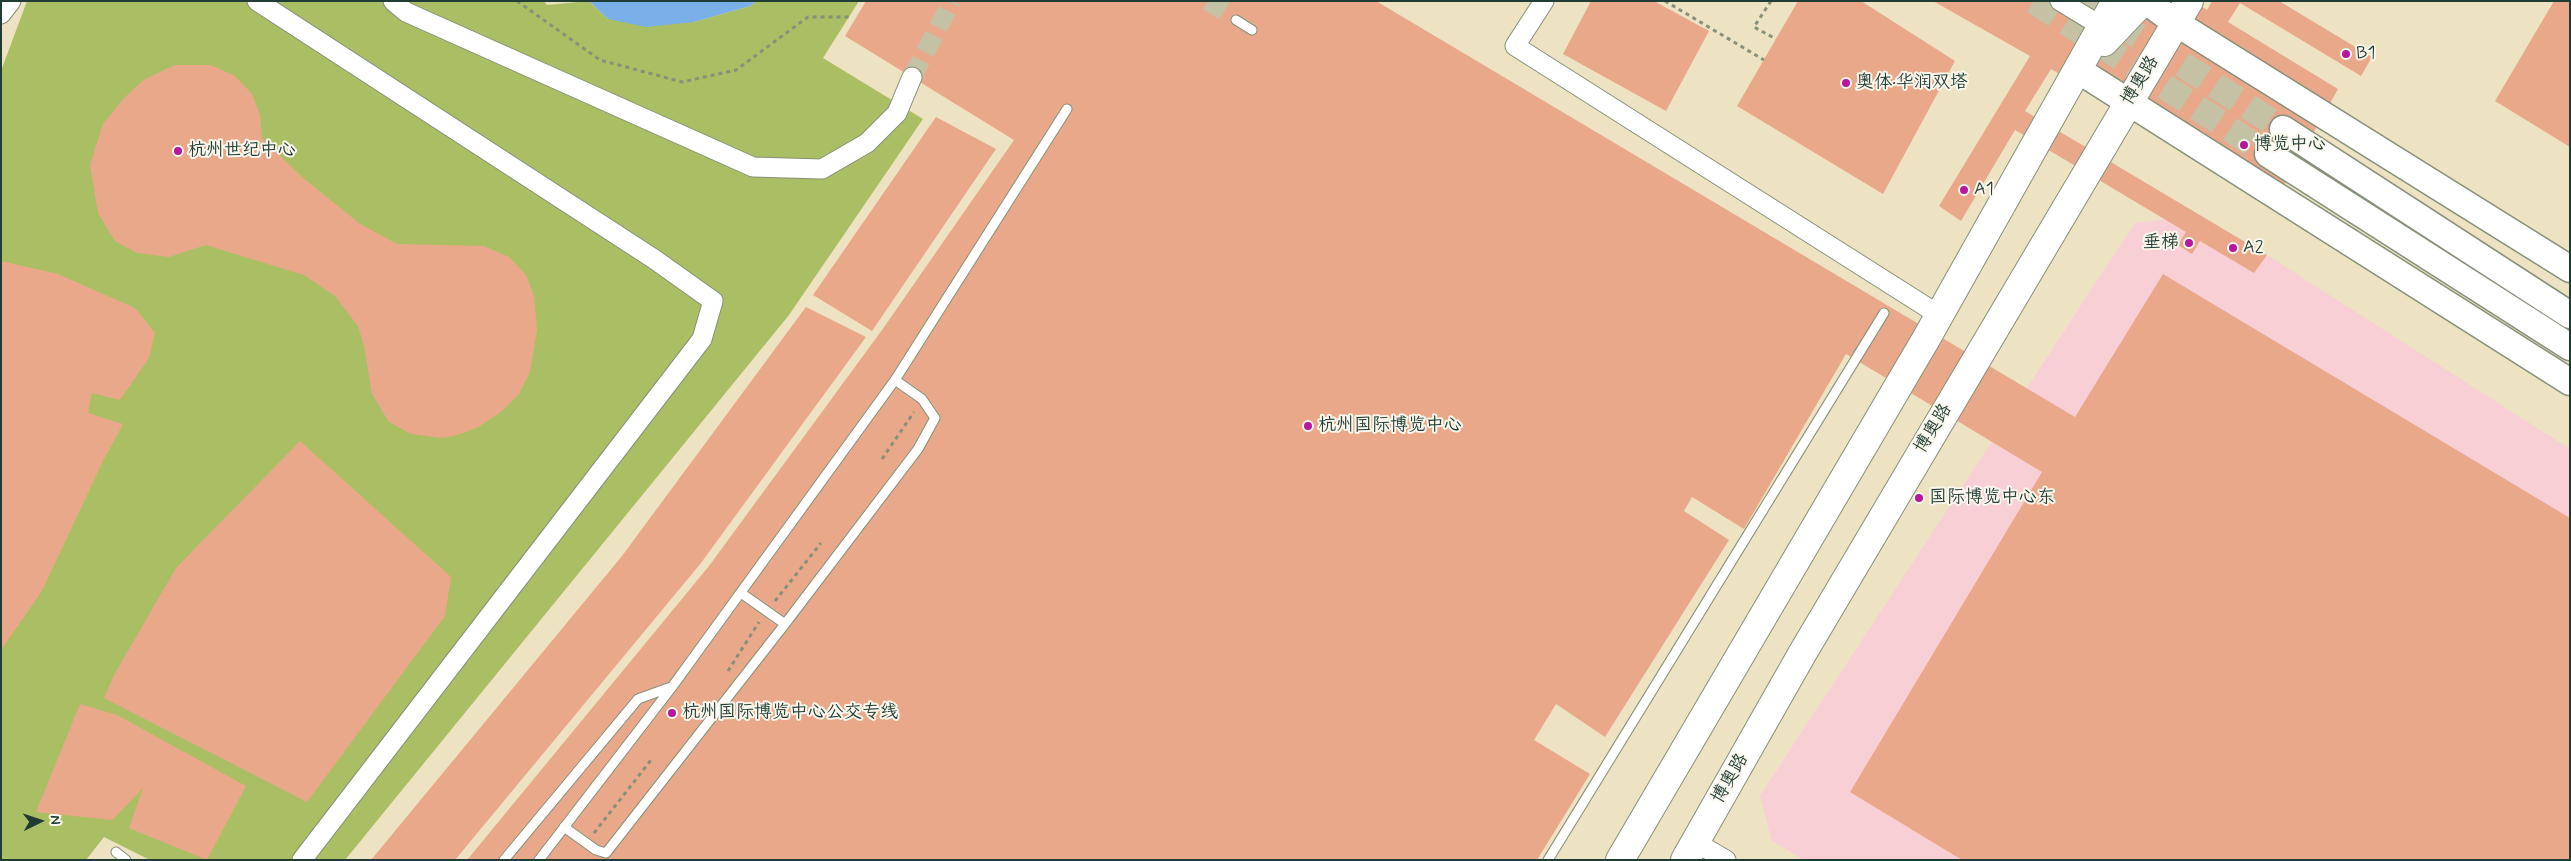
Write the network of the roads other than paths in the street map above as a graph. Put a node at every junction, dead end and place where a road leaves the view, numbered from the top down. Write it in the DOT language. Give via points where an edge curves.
graph roads {
  1 [pos="11,1"];
  2 [pos="257,1"];
  3 [pos="393,1"];
  4 [pos="1544,1"];
  5 [pos="2060,1"];
  6 [pos="2116,1"];
  7 [pos="2144,1"];
  8 [pos="2182,12"];
  9 [pos="1,14"];
  10 [pos="1236,20"];
  11 [pos="2101,26"];
  12 [pos="1252,30"];
  13 [pos="2078,70"];
  14 [pos="912,77"];
  15 [pos="2128,101"];
  16 [pos="1068,109"];
  17 [pos="2283,129"];
  18 [pos="2268,154"];
  19 [pos="2570,269"];
  20 [pos="1884,313"];
  21 [pos="1939,315"];
  22 [pos="2570,315"];
  23 [pos="2570,347"];
  24 [pos="895,380"];
  25 [pos="2570,382"];
  26 [pos="740,593"];
  27 [pos="785,624"];
  28 [pos="672,687"];
  29 [pos="564,827"];
  30 [pos="1690,851"];
  31 [pos="116,852"];
  32 [pos="126,860"];
  33 [pos="302,860"];
  34 [pos="504,860"];
  35 [pos="539,860"];
  36 [pos="1548,860"];
  37 [pos="1620,860"];
  38 [pos="1726,860"];
  1 -- 9 [label="street"];
  2 -- 33 [label="street" via="654,259 713,301 702,339"];
  3 -- 14 [label="street" via="406,12 753,167 822,168 867,143 897,113"];
  4 -- 21 [label="street" via="1515,46"];
  5 -- 11 [label="street"];
  6 -- 11 [label="main road"];
  7 -- 8 [label="main road"];
  7 -- 13 [label="main road"];
  8 -- 15 [label="main road, 博奥路"];
  8 -- 19 [label="main road"];
  10 -- 12 [label="lane"];
  11 -- 13 [label="main road"];
  13 -- 15 [label="main road"];
  13 -- 21 [label="main road"];
  15 -- 25 [label="main road"];
  15 -- 30 [label="main road, 博奥路" via="1802,654"];
  16 -- 24 [label="lane"];
  17 -- 22 [label="main road"];
  18 -- 23 [label="main road"];
  20 -- 36 [label="lane"];
  21 -- 37 [label="main road"];
  24 -- 26 [label="lane"];
  24 -- 27 [label="lane" via="922,399 935,418 918,449"];
  26 -- 27 [label="lane"];
  26 -- 28 [label="lane"];
  27 -- 29 [label="lane" via="606,853 596,850"];
  28 -- 29 [label="lane"];
  28 -- 34 [label="lane" via="638,699"];
  29 -- 35 [label="lane"];
  30 -- 38 [label="street"];
  31 -- 32 [label="lane"];
}
